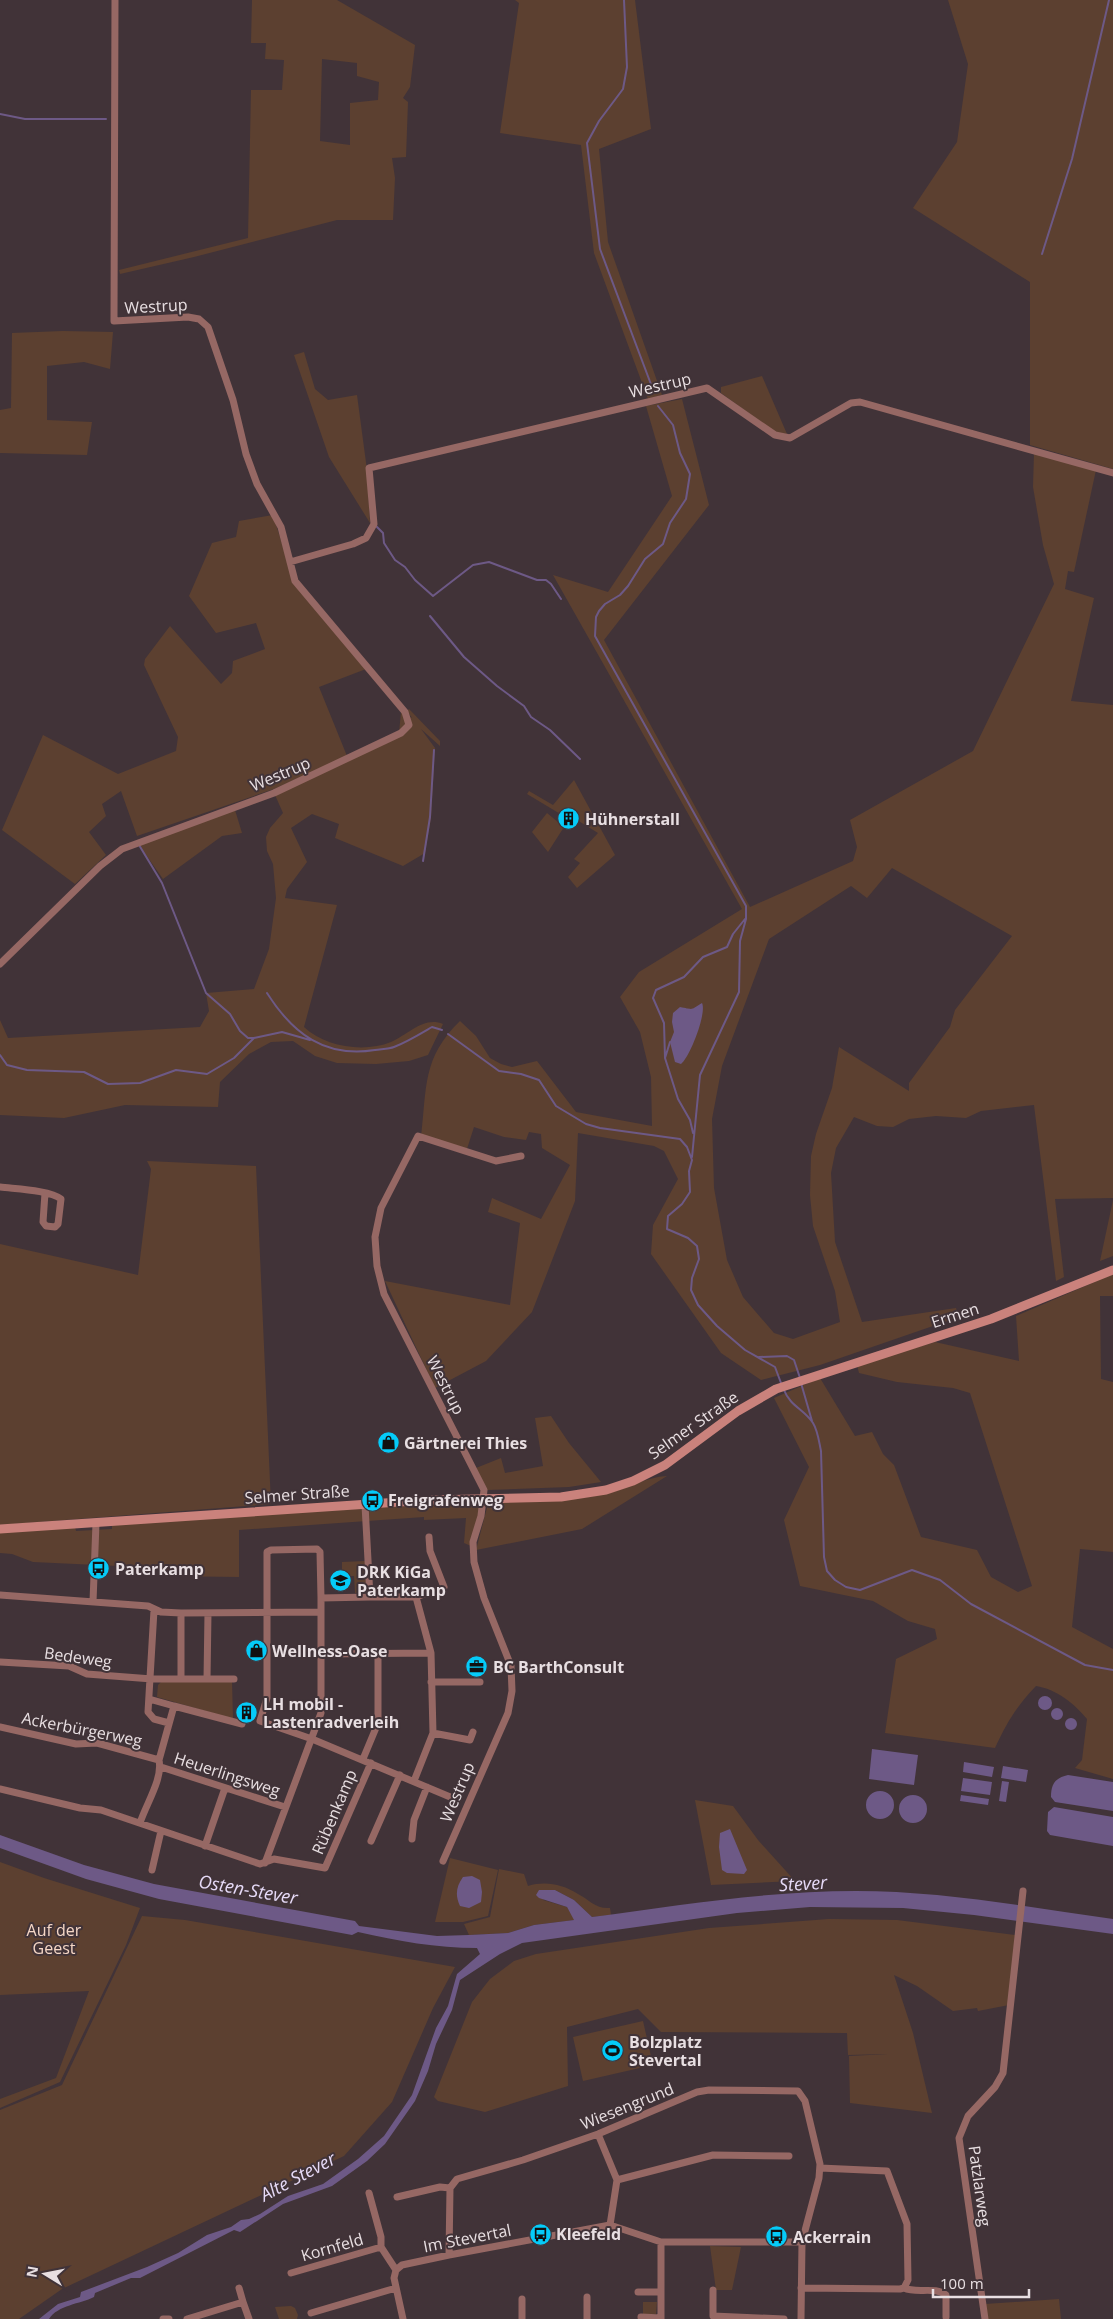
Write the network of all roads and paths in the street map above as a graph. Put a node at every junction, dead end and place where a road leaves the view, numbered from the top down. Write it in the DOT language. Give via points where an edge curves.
graph roads {
  1 [pos="115,0"];
  2 [pos="1113,472"];
  3 [pos="290,562"];
  4 [pos="0,964"];
  5 [pos="521,1156"];
  6 [pos="0,1187"];
  7 [pos="45,1193"];
  8 [pos="1113,1270"];
  9 [pos="801,1379"];
  10 [pos="484,1498"];
  11 [pos="366,1505"];
  12 [pos="96,1523"];
  13 [pos="0,1529"];
  14 [pos="429,1537"];
  15 [pos="0,1595"];
  16 [pos="416,1596"];
  17 [pos="370,1597"];
  18 [pos="320,1598"];
  19 [pos="93,1602"];
  20 [pos="154,1610"];
  21 [pos="267,1612"];
  22 [pos="321,1612"];
  23 [pos="181,1613"];
  24 [pos="208,1613"];
  25 [pos="378,1653"];
  26 [pos="431,1653"];
  27 [pos="321,1654"];
  28 [pos="0,1662"];
  29 [pos="207,1678"];
  30 [pos="152,1679"];
  31 [pos="181,1679"];
  32 [pos="234,1679"];
  33 [pos="431,1682"];
  34 [pos="480,1682"];
  35 [pos="149,1699"];
  36 [pos="174,1706"];
  37 [pos="169,1723"];
  38 [pos="242,1724"];
  39 [pos="0,1727"];
  40 [pos="473,1732"];
  41 [pos="432,1734"];
  42 [pos="312,1738"];
  43 [pos="363,1759"];
  44 [pos="160,1763"];
  45 [pos="371,1763"];
  46 [pos="400,1775"];
  47 [pos="414,1781"];
  48 [pos="428,1787"];
  49 [pos="225,1788"];
  50 [pos="0,1789"];
  51 [pos="455,1798"];
  52 [pos="285,1807"];
  53 [pos="140,1823"];
  54 [pos="161,1831"];
  55 [pos="412,1839"];
  56 [pos="371,1841"];
  57 [pos="205,1846"];
  58 [pos="443,1861"];
  59 [pos="265,1863"];
  60 [pos="152,1870"];
  61 [pos="1023,1894"];
  62 [pos="598,2134"];
  63 [pos="789,2156"];
  64 [pos="820,2168"];
  65 [pos="617,2180"];
  66 [pos="450,2188"];
  67 [pos="369,2193"];
  68 [pos="398,2197"];
  69 [pos="610,2225"];
  70 [pos="661,2242"];
  71 [pos="802,2242"];
  72 [pos="381,2247"];
  73 [pos="448,2255"];
  74 [pos="396,2270"];
  75 [pos="291,2272"];
  76 [pos="239,2288"];
  77 [pos="396,2288"];
  78 [pos="801,2288"];
  79 [pos="904,2288"];
  80 [pos="713,2290"];
  81 [pos="638,2292"];
  82 [pos="660,2292"];
  83 [pos="587,2297"];
  84 [pos="522,2299"];
  85 [pos="243,2302"];
  86 [pos="311,2313"];
  87 [pos="641,2318"];
  88 [pos="661,2318"];
  89 [pos="946,2318"];
  90 [pos="163,2319"];
  91 [pos="169,2319"];
  92 [pos="187,2319"];
  93 [pos="249,2319"];
  94 [pos="403,2319"];
  95 [pos="522,2319"];
  96 [pos="587,2319"];
  97 [pos="784,2319"];
  98 [pos="801,2319"];
  99 [pos="985,2319"];
  1 -- 3 [label="street, Westrup" via="114,322 188,317 199,319 208,327 233,400 246,454 257,484 281,527"];
  2 -- 3 [label="street, Westrup" via="860,402 850,403 790,438 775,435 707,388 369,468 374,524 366,538"];
  3 -- 4 [label="street, Westrup" via="300,588 405,712 409,725 406,730 274,793 122,849 100,866"];
  5 -- 10 [label="street, Westrup" via="496,1161 418,1136 381,1208 375,1237 375,1254 384,1294 484,1490"];
  6 -- 7 [label="street"];
  7 -- 7 [label="street" via="43,1222 46,1226 55,1226 61,1199"];
  8 -- 9 [label="main road, Ermen" via="991,1319"];
  9 -- 10 [label="main road, Selmer Straße" via="738,1410 665,1465 627,1484 576,1496"];
  10 -- 11 [label="main road, Selmer Straße"];
  10 -- 58 [label="street, Westrup" via="473,1542 474,1562 484,1598 511,1666 512,1691 508,1713"];
  11 -- 12 [label="main road, Selmer Straße"];
  11 -- 17 [label="street"];
  12 -- 13 [label="main road, Selmer Straße"];
  12 -- 19 [label="street"];
  14 -- 16 [label="street" via="430,1551 444,1587"];
  15 -- 19 [label="street"];
  16 -- 17 [label="street"];
  16 -- 26 [label="street"];
  17 -- 18 [label="street"];
  18 -- 21 [label="street" via="320,1552 317,1549 271,1550 268,1552"];
  18 -- 22 [label="street"];
  19 -- 20 [label="street" via="148,1606"];
  20 -- 23 [label="street"];
  20 -- 30 [label="street"];
  21 -- 22 [label="street"];
  21 -- 24 [label="street"];
  21 -- 42 [label="street" via="267,1698 260,1721"];
  22 -- 27 [label="street, Heuerlingsweg"];
  23 -- 24 [label="street"];
  23 -- 31 [label="street"];
  24 -- 29 [label="street"];
  25 -- 26 [label="street"];
  25 -- 27 [label="street"];
  25 -- 43 [label="street, Rübenkamp" via="378,1723"];
  26 -- 33 [label="street"];
  27 -- 42 [label="street, Heuerlingsweg" via="321,1714"];
  28 -- 30 [label="street, Bedeweg" via="69,1666 86,1674"];
  29 -- 31 [label="street"];
  29 -- 32 [label="street"];
  30 -- 31 [label="street"];
  30 -- 35 [label="street"];
  33 -- 34 [label="street"];
  33 -- 41 [label="street"];
  35 -- 36 [label="street"];
  35 -- 37 [label="street" via="148,1712 154,1719"];
  36 -- 37 [label="street"];
  36 -- 38 [label="street"];
  37 -- 44 [label="street"];
  39 -- 44 [label="street, Ackerbürgerweg" via="76,1744 97,1743"];
  40 -- 41 [label="street" via="470,1740"];
  41 -- 47 [label="street"];
  42 -- 43 [label="street"];
  42 -- 52 [label="street, Heuerlingsweg"];
  43 -- 45 [label="street"];
  44 -- 49 [label="street, Heuerlingsweg"];
  44 -- 53 [label="street"];
  45 -- 46 [label="street"];
  45 -- 59 [label="street, Rübenkamp" via="325,1868 274,1859"];
  46 -- 47 [label="street"];
  46 -- 56 [label="street"];
  47 -- 48 [label="street"];
  48 -- 51 [label="street"];
  48 -- 55 [label="street" via="414,1820"];
  49 -- 52 [label="street, Heuerlingsweg"];
  49 -- 57 [label="street"];
  50 -- 53 [label="street, Rübenkamp" via="101,1810"];
  52 -- 59 [label="street, Heuerlingsweg"];
  53 -- 54 [label="street, Rübenkamp"];
  54 -- 57 [label="street, Rübenkamp"];
  54 -- 60 [label="street"];
  57 -- 59 [label="street, Rübenkamp"];
  61 -- 99 [label="street, Patzlarweg" via="1004,2073 968,2116 959,2138"];
  62 -- 64 [label="street, Wiesengrund" via="696,2092 798,2091 805,2101"];
  62 -- 65 [label="street"];
  62 -- 66 [label="street, Wiesengrund" via="457,2179"];
  63 -- 65 [label="street" via="713,2155"];
  64 -- 71 [label="street, Wiesengrund"];
  64 -- 79 [label="street" via="887,2171 907,2224 908,2280"];
  65 -- 69 [label="street"];
  66 -- 68 [label="street" via="440,2186"];
  66 -- 73 [label="street"];
  67 -- 72 [label="street, Kornfeld"];
  69 -- 70 [label="street, Im Stevertal"];
  69 -- 73 [label="street, Im Stevertal"];
  70 -- 71 [label="street, Im Stevertal"];
  70 -- 82 [label="street"];
  71 -- 78 [label="street, Wiesengrund"];
  72 -- 74 [label="street, Kornfeld"];
  72 -- 75 [label="street, Kornfeld"];
  73 -- 74 [label="street, Im Stevertal" via="402,2265"];
  74 -- 77 [label="street"];
  76 -- 85 [label="street"];
  77 -- 86 [label="street"];
  77 -- 94 [label="street"];
  78 -- 79 [label="street"];
  78 -- 98 [label="street, Wiesengrund"];
  79 -- 89 [label="street" via="942,2292 946,2295"];
  80 -- 97 [label="street" via="713,2316"];
  81 -- 82 [label="street"];
  82 -- 88 [label="street"];
  83 -- 96 [label="street"];
  84 -- 95 [label="street"];
  85 -- 92 [label="street"];
  85 -- 93 [label="street"];
  87 -- 88 [label="street"];
  90 -- 91 [label="street"];
}
